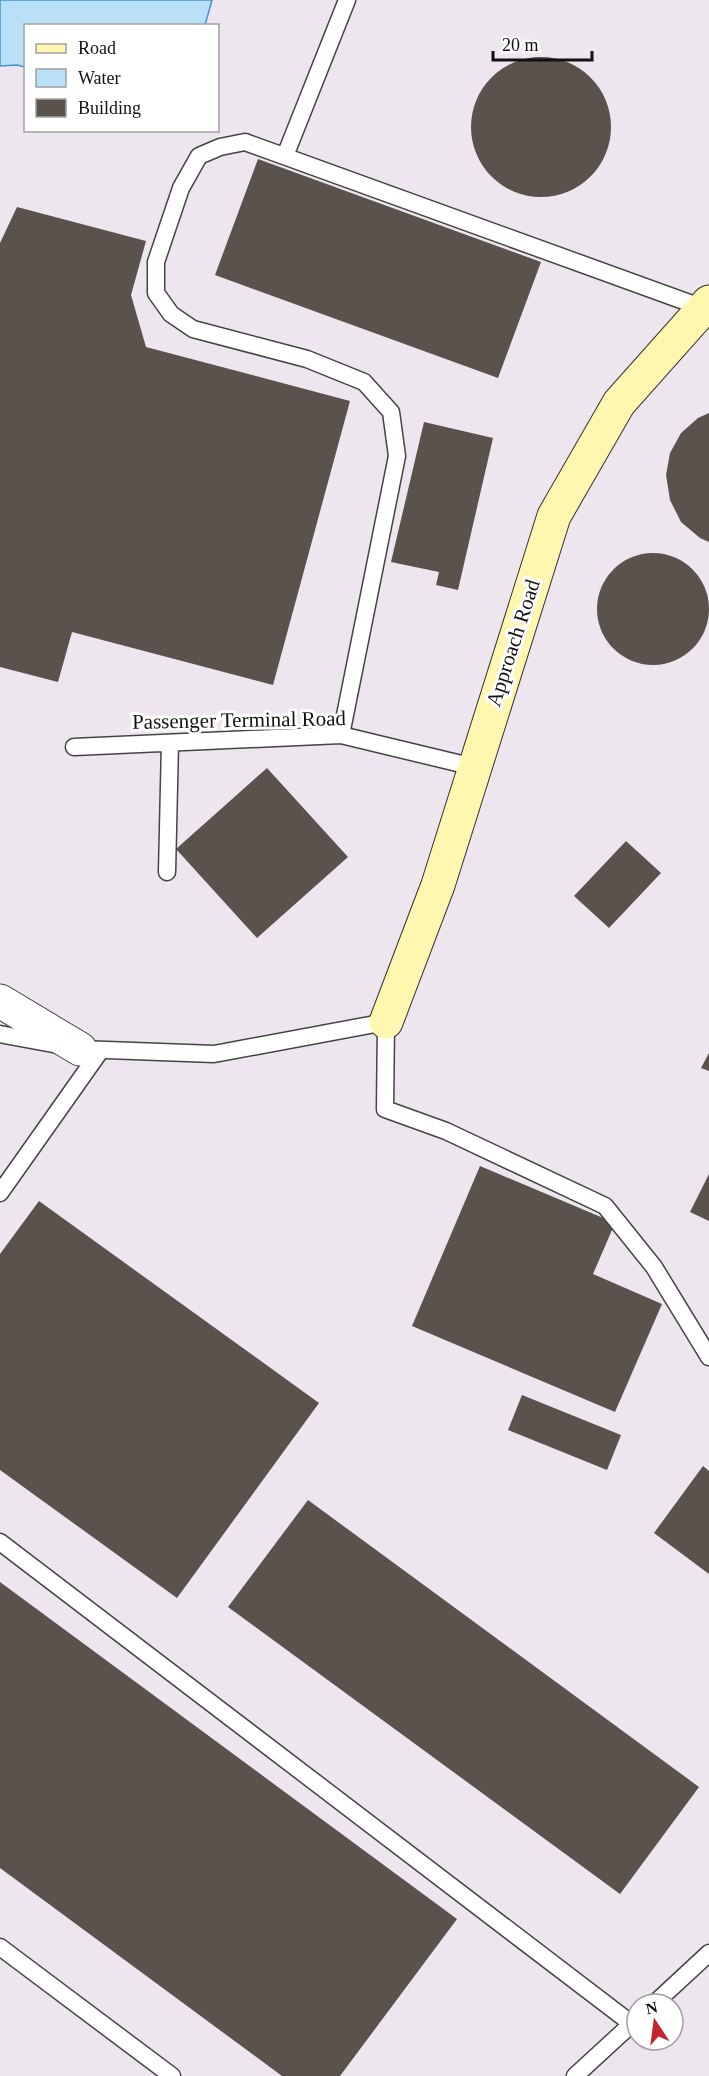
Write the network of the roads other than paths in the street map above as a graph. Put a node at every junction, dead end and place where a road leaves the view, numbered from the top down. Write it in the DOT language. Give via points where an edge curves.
graph roads {
  1 [pos="347,0"];
  2 [pos="285,156"];
  3 [pos="707,307"];
  4 [pos="341,735"];
  5 [pos="170,743"];
  6 [pos="74,747"];
  7 [pos="474,767"];
  8 [pos="168,872"];
  9 [pos="0,1000"];
  10 [pos="386,1022"];
  11 [pos="0,1034"];
  12 [pos="91,1049"];
  13 [pos="0,1193"];
  14 [pos="709,1357"];
  15 [pos="0,1542"];
  16 [pos="0,1947"];
  17 [pos="709,1953"];
  18 [pos="667,1992"];
  19 [pos="625,2014"];
  20 [pos="625,2031"];
  21 [pos="172,2076"];
  22 [pos="575,2076"];
  1 -- 2 [label="lane"];
  2 -- 3 [label="lane"];
  2 -- 4 [label="lane" via="245,142 199,156 181,188 156,262 156,293 171,314 193,329 307,359 364,382 391,412 397,456"];
  3 -- 7 [label="main road, Approach Road" via="619,403 554,516"];
  4 -- 5 [label="lane, Passenger Terminal Road"];
  4 -- 7 [label="lane, Passenger Terminal Road"];
  5 -- 6 [label="lane, Passenger Terminal Road"];
  5 -- 8 [label="lane"];
  7 -- 10 [label="main road, Approach Road" via="438,885"];
  9 -- 12 [label="street"];
  10 -- 12 [label="lane" via="214,1054"];
  10 -- 14 [label="lane" via="385,1109 446,1131 604,1206 654,1267"];
  11 -- 12 [label="lane"];
  12 -- 13 [label="lane"];
  15 -- 19 [label="lane"];
  16 -- 21 [label="lane"];
  17 -- 18 [label="lane"];
  20 -- 22 [label="lane"];
}
